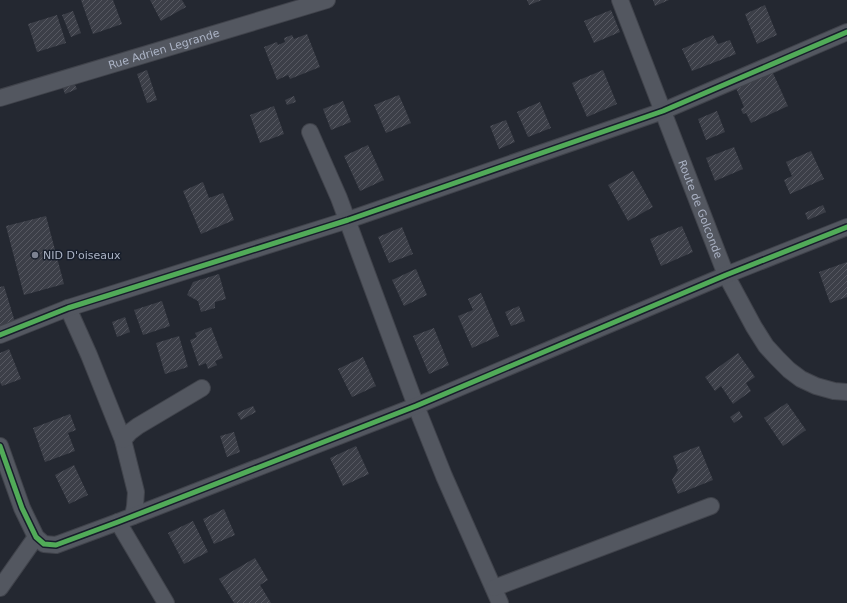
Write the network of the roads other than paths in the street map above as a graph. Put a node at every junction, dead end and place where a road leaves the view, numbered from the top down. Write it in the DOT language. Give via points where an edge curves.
graph roads {
  1 [pos="327,0"];
  2 [pos="620,0"];
  3 [pos="847,32"];
  4 [pos="0,98"];
  5 [pos="662,111"];
  6 [pos="310,132"];
  7 [pos="348,220"];
  8 [pos="847,227"];
  9 [pos="726,275"];
  10 [pos="68,308"];
  11 [pos="0,335"];
  12 [pos="202,388"];
  13 [pos="847,392"];
  14 [pos="416,406"];
  15 [pos="123,440"];
  16 [pos="0,446"];
  17 [pos="711,506"];
  18 [pos="133,516"];
  19 [pos="118,522"];
  20 [pos="36,537"];
  21 [pos="0,588"];
  22 [pos="494,588"];
  23 [pos="166,603"];
  24 [pos="500,603"];
  1 -- 4 [label="street, Rue Adrien Legrande"];
  2 -- 5 [label="street, Route de Golconde"];
  3 -- 5 [label="street"];
  5 -- 7 [label="street"];
  5 -- 9 [label="street, Route de Golconde"];
  6 -- 7 [label="street"];
  7 -- 10 [label="street"];
  7 -- 14 [label="street"];
  8 -- 9 [label="street"];
  9 -- 13 [label="street, Route de Golconde" via="766,346 789,370 816,386"];
  9 -- 14 [label="street"];
  10 -- 11 [label="street"];
  10 -- 15 [label="street" via="90,355"];
  12 -- 15 [label="street" via="138,426"];
  14 -- 18 [label="street"];
  14 -- 22 [label="street"];
  15 -- 18 [label="street" via="136,492"];
  16 -- 20 [label="street" via="22,508"];
  17 -- 22 [label="street"];
  18 -- 19 [label="street"];
  19 -- 20 [label="street" via="56,545 44,544"];
  19 -- 23 [label="street"];
  20 -- 21 [label="street"];
  22 -- 24 [label="street"];
}
